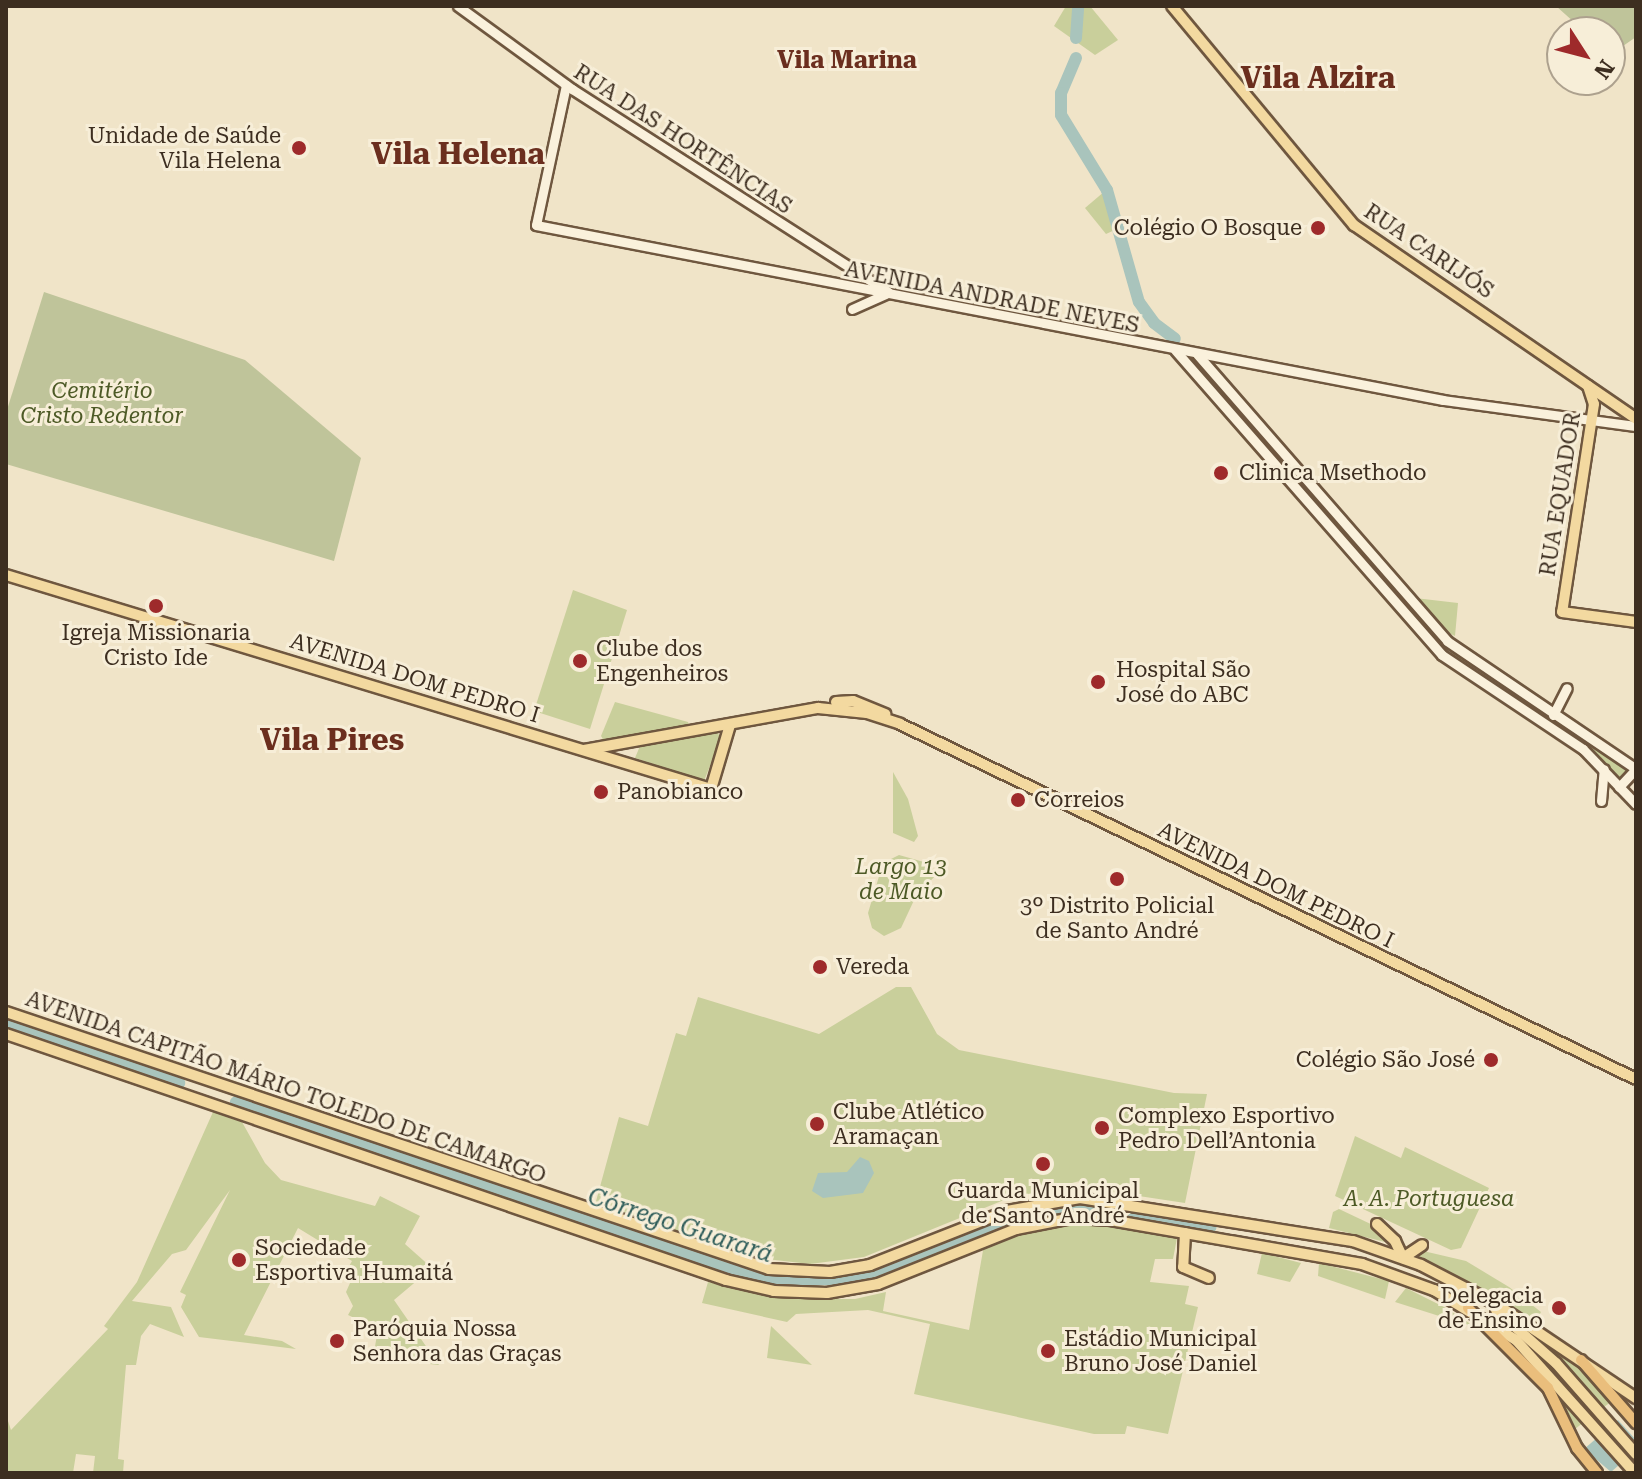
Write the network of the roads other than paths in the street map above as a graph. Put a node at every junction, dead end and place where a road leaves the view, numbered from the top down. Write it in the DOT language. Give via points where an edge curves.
graph roads {
  1 [pos="458,6"];
  2 [pos="1172,6"];
  3 [pos="566,85"];
  4 [pos="890,294"];
  5 [pos="852,309"];
  6 [pos="1175,350"];
  7 [pos="1197,354"];
  8 [pos="1587,384"];
  9 [pos="1610,400"];
  10 [pos="1594,404"];
  11 [pos="1636,419"];
  12 [pos="1592,420"];
  13 [pos="1636,426"];
  14 [pos="6,575"];
  15 [pos="1636,622"];
  16 [pos="1567,688"];
  17 [pos="1553,715"];
  18 [pos="730,725"];
  19 [pos="635,741"];
  20 [pos="584,750"];
  21 [pos="634,766"];
  22 [pos="1604,769"];
  23 [pos="1636,769"];
  24 [pos="1619,787"];
  25 [pos="1601,801"];
  26 [pos="1636,804"];
  27 [pos="6,1012"];
  28 [pos="6,1034"];
  29 [pos="1636,1079"];
  30 [pos="1377,1224"];
  31 [pos="1185,1233"];
  32 [pos="1422,1245"];
  33 [pos="1403,1258"];
  34 [pos="1209,1278"];
  35 [pos="1477,1295"];
  36 [pos="1468,1308"];
  37 [pos="1581,1360"];
  38 [pos="1636,1398"];
  39 [pos="1636,1423"];
  40 [pos="1636,1454"];
  41 [pos="1597,1473"];
  42 [pos="1635,1473"];
  1 -- 3 [label="main road, RUA DAS HORTÊNCIAS"];
  2 -- 8 [label="main road, RUA CARIJÓS" via="1345,217"];
  3 -- 4 [label="main road, RUA DAS HORTÊNCIAS"];
  3 -- 4 [label="main road, AVENIDA ANDRADE NEVES" via="536,225"];
  4 -- 5 [label="main road"];
  4 -- 6 [label="main road, AVENIDA ANDRADE NEVES"];
  6 -- 7 [label="main road, AVENIDA ANDRADE NEVES"];
  6 -- 22 [label="main road" via="1442,655 1583,749"];
  7 -- 12 [label="main road, AVENIDA ANDRADE NEVES" via="1443,400"];
  7 -- 17 [label="main road" via="1440,633"];
  8 -- 9 [label="main road, RUA CARIJÓS"];
  8 -- 10 [label="main road, RUA EQUADOR"];
  9 -- 10 [label="main road"];
  9 -- 11 [label="main road, RUA CARIJÓS"];
  10 -- 12 [label="main road, RUA EQUADOR"];
  12 -- 13 [label="main road, AVENIDA ANDRADE NEVES"];
  12 -- 15 [label="main road, RUA EQUADOR" via="1562,612"];
  14 -- 20 [label="main road, AVENIDA DOM PEDRO I"];
  16 -- 17 [label="main road"];
  17 -- 23 [label="main road"];
  18 -- 19 [label="main road, AVENIDA DOM PEDRO I"];
  18 -- 21 [label="main road" via="711,789"];
  18 -- 29 [label="main road, AVENIDA DOM PEDRO I" via="818,708 850,708 900,724"];
  19 -- 20 [label="main road, AVENIDA DOM PEDRO I"];
  19 -- 21 [label="main road" via="630,756"];
  20 -- 21 [label="main road"];
  22 -- 24 [label="main road"];
  22 -- 25 [label="main road"];
  23 -- 24 [label="main road"];
  24 -- 26 [label="main road"];
  27 -- 33 [label="main road, AVENIDA CAPITÃO MÁRIO TOLEDO DE CAMARGO" via="769,1269 830,1272 870,1265 1007,1211 1080,1198 1331,1236"];
  28 -- 31 [label="main road, AVENIDA CAPITÃO MÁRIO TOLEDO DE CAMARGO" via="726,1280 774,1291 827,1293 878,1284 1016,1229 1053,1220 1110,1220"];
  30 -- 33 [label="main road"];
  31 -- 34 [label="main road" via="1183,1267"];
  31 -- 36 [label="main road, AVENIDA CAPITÃO MÁRIO TOLEDO DE CAMARGO" via="1362,1264 1398,1274"];
  32 -- 33 [label="main road"];
  33 -- 35 [label="main road, AVENIDA CAPITÃO MÁRIO TOLEDO DE CAMARGO"];
  35 -- 37 [label="main road, AVENIDA CAPITÃO MÁRIO TOLEDO DE CAMARGO"];
  35 -- 40 [label="main road" via="1539,1345"];
  36 -- 41 [label="highway" via="1548,1388 1577,1448"];
  36 -- 42 [label="main road, AVENIDA CAPITÃO MÁRIO TOLEDO DE CAMARGO" via="1516,1340"];
  37 -- 38 [label="main road, AVENIDA CAPITÃO MÁRIO TOLEDO DE CAMARGO"];
  37 -- 39 [label="highway"];
}
